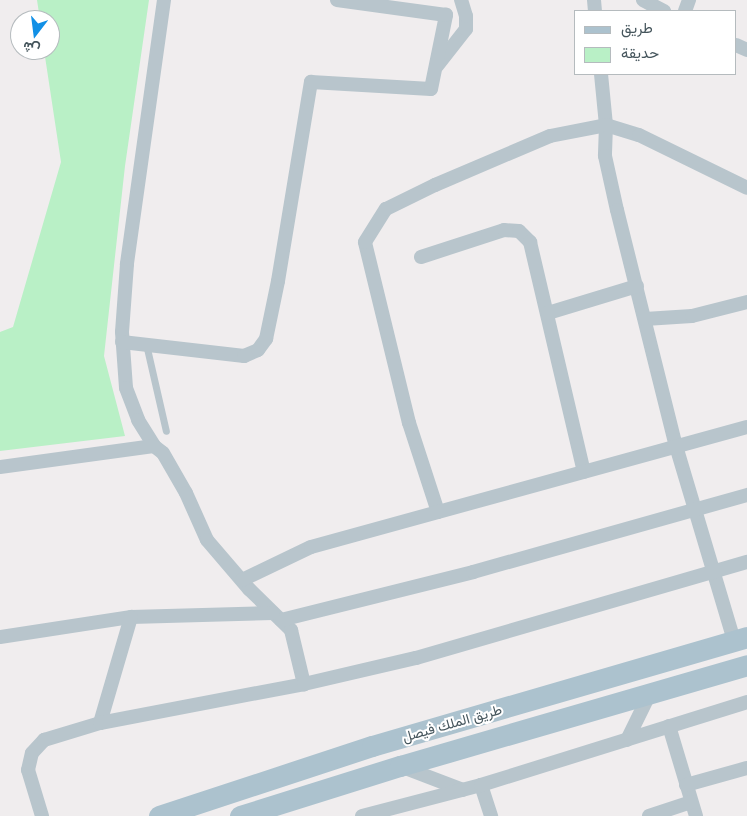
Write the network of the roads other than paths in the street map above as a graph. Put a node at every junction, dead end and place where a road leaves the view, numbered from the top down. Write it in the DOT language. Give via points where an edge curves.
graph roads {
  1 [pos="164,0"];
  2 [pos="337,0"];
  3 [pos="460,0"];
  4 [pos="643,0"];
  5 [pos="662,10"];
  6 [pos="436,68"];
  7 [pos="601,75"];
  8 [pos="606,125"];
  9 [pos="747,188"];
  10 [pos="421,257"];
  11 [pos="637,286"];
  12 [pos="747,302"];
  13 [pos="548,313"];
  14 [pos="645,319"];
  15 [pos="122,342"];
  16 [pos="146,344"];
  17 [pos="747,427"];
  18 [pos="166,431"];
  19 [pos="154,446"];
  20 [pos="676,446"];
  21 [pos="0,467"];
  22 [pos="584,472"];
  23 [pos="747,495"];
  24 [pos="695,509"];
  25 [pos="438,512"];
  26 [pos="747,562"];
  27 [pos="712,572"];
  28 [pos="242,580"];
  29 [pos="277,616"];
  30 [pos="131,617"];
  31 [pos="0,637"];
  32 [pos="740,639"];
  33 [pos="747,665"];
  34 [pos="304,684"];
  35 [pos="650,693"];
  36 [pos="747,702"];
  37 [pos="100,723"];
  38 [pos="668,726"];
  39 [pos="628,740"];
  40 [pos="400,766"];
  41 [pos="747,768"];
  42 [pos="481,785"];
  43 [pos="686,786"];
  44 [pos="463,790"];
  45 [pos="694,809"];
  46 [pos="42,816"];
  47 [pos="159,816"];
  48 [pos="241,816"];
  49 [pos="362,816"];
  50 [pos="491,816"];
  51 [pos="649,816"];
  1 -- 15 [label="street" via="127,264"];
  2 -- 6 [label="street" via="446,14"];
  3 -- 6 [label="street" via="466,16 466,29"];
  4 -- 5 [label="street"];
  6 -- 16 [label="street" via="431,89 311,82 276,290 266,339 258,350 244,356"];
  7 -- 8 [label="street"];
  8 -- 9 [label="street" via="639,135"];
  8 -- 11 [label="street" via="605,156"];
  8 -- 25 [label="street" via="550,136 427,189 386,209 364,242 409,423"];
  10 -- 13 [label="street" via="504,230 519,231 530,242"];
  11 -- 13 [label="street"];
  11 -- 14 [label="street"];
  12 -- 14 [label="street" via="692,316"];
  13 -- 22 [label="street"];
  14 -- 20 [label="street"];
  15 -- 16 [label="street"];
  15 -- 19 [label="street" via="126,388 138,420"];
  16 -- 18 [label="lane"];
  17 -- 20 [label="street"];
  19 -- 21 [label="street"];
  19 -- 28 [label="street" via="163,453 186,493 207,540"];
  20 -- 22 [label="street"];
  20 -- 24 [label="street"];
  22 -- 25 [label="street"];
  23 -- 24 [label="street"];
  24 -- 27 [label="street"];
  24 -- 29 [label="street" via="473,572"];
  25 -- 28 [label="street" via="310,548"];
  26 -- 27 [label="street"];
  27 -- 32 [label="street"];
  27 -- 34 [label="street" via="416,658"];
  28 -- 29 [label="street"];
  29 -- 30 [label="street"];
  29 -- 34 [label="street" via="291,630"];
  30 -- 31 [label="street"];
  30 -- 37 [label="street"];
  32 -- 47 [label="main road, طريق الملك فيصل" via="372,746"];
  33 -- 35 [label="main road, طريق الملك فيصل"];
  34 -- 37 [label="street"];
  35 -- 39 [label="street"];
  35 -- 40 [label="main road, طريق الملك فيصل"];
  36 -- 38 [label="street"];
  37 -- 46 [label="street" via="44,740 32,754 28,770"];
  38 -- 39 [label="street"];
  38 -- 43 [label="street"];
  39 -- 42 [label="street"];
  40 -- 44 [label="street"];
  40 -- 48 [label="main road, طريق الملك فيصل"];
  41 -- 43 [label="street"];
  42 -- 44 [label="street"];
  42 -- 50 [label="street"];
  43 -- 45 [label="street"];
  44 -- 49 [label="street"];
  45 -- 51 [label="street"];
}
